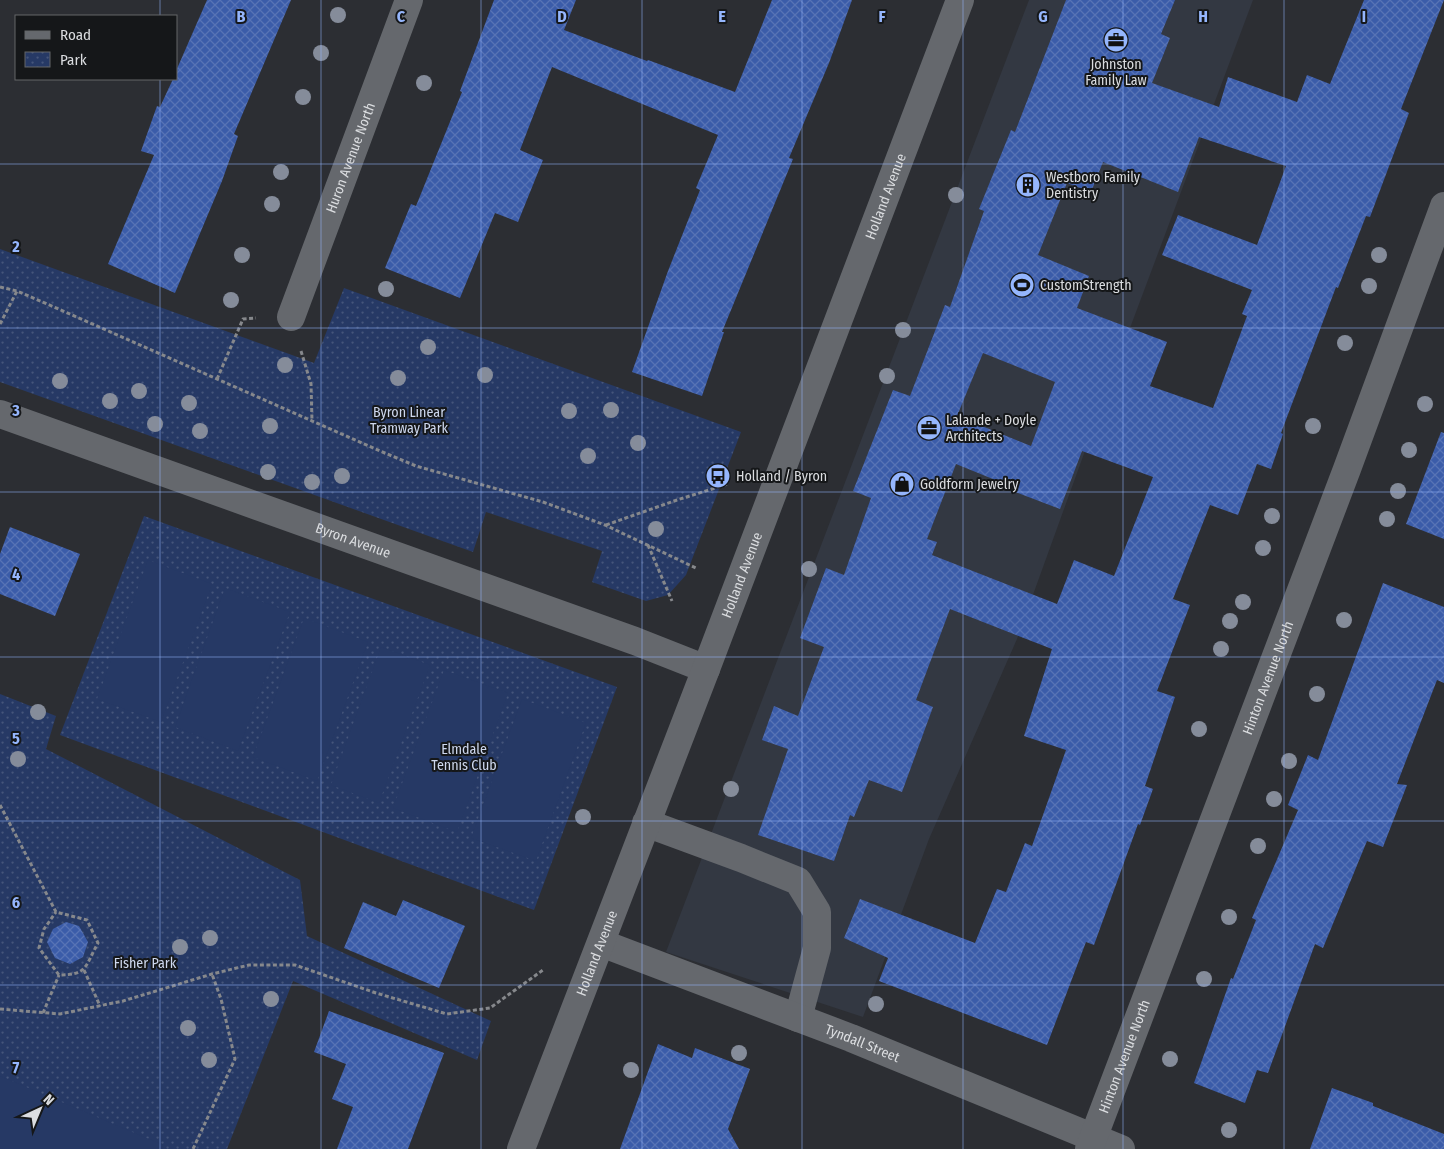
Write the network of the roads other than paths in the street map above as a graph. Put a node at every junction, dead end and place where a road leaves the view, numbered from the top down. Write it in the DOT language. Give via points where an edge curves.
graph roads {
  1 [pos="409,0"];
  2 [pos="960,0"];
  3 [pos="1444,206"];
  4 [pos="291,316"];
  5 [pos="0,414"];
  6 [pos="706,669"];
  7 [pos="646,823"];
  8 [pos="600,943"];
  9 [pos="798,1018"];
  10 [pos="1092,1144"];
  11 [pos="521,1149"];
  12 [pos="1121,1149"];
  1 -- 4 [label="street, Huron Avenue North"];
  2 -- 6 [label="street, Holland Avenue"];
  3 -- 10 [label="street, Hinton Avenue North"];
  5 -- 6 [label="street, Byron Avenue"];
  6 -- 7 [label="street, Holland Avenue"];
  7 -- 8 [label="street, Holland Avenue"];
  7 -- 9 [label="street" via="798,881 817,912 817,948"];
  8 -- 9 [label="street, Tyndall Street"];
  8 -- 11 [label="street, Holland Avenue"];
  9 -- 10 [label="street, Tyndall Street"];
  10 -- 12 [label="street, Tyndall Street"];
}
